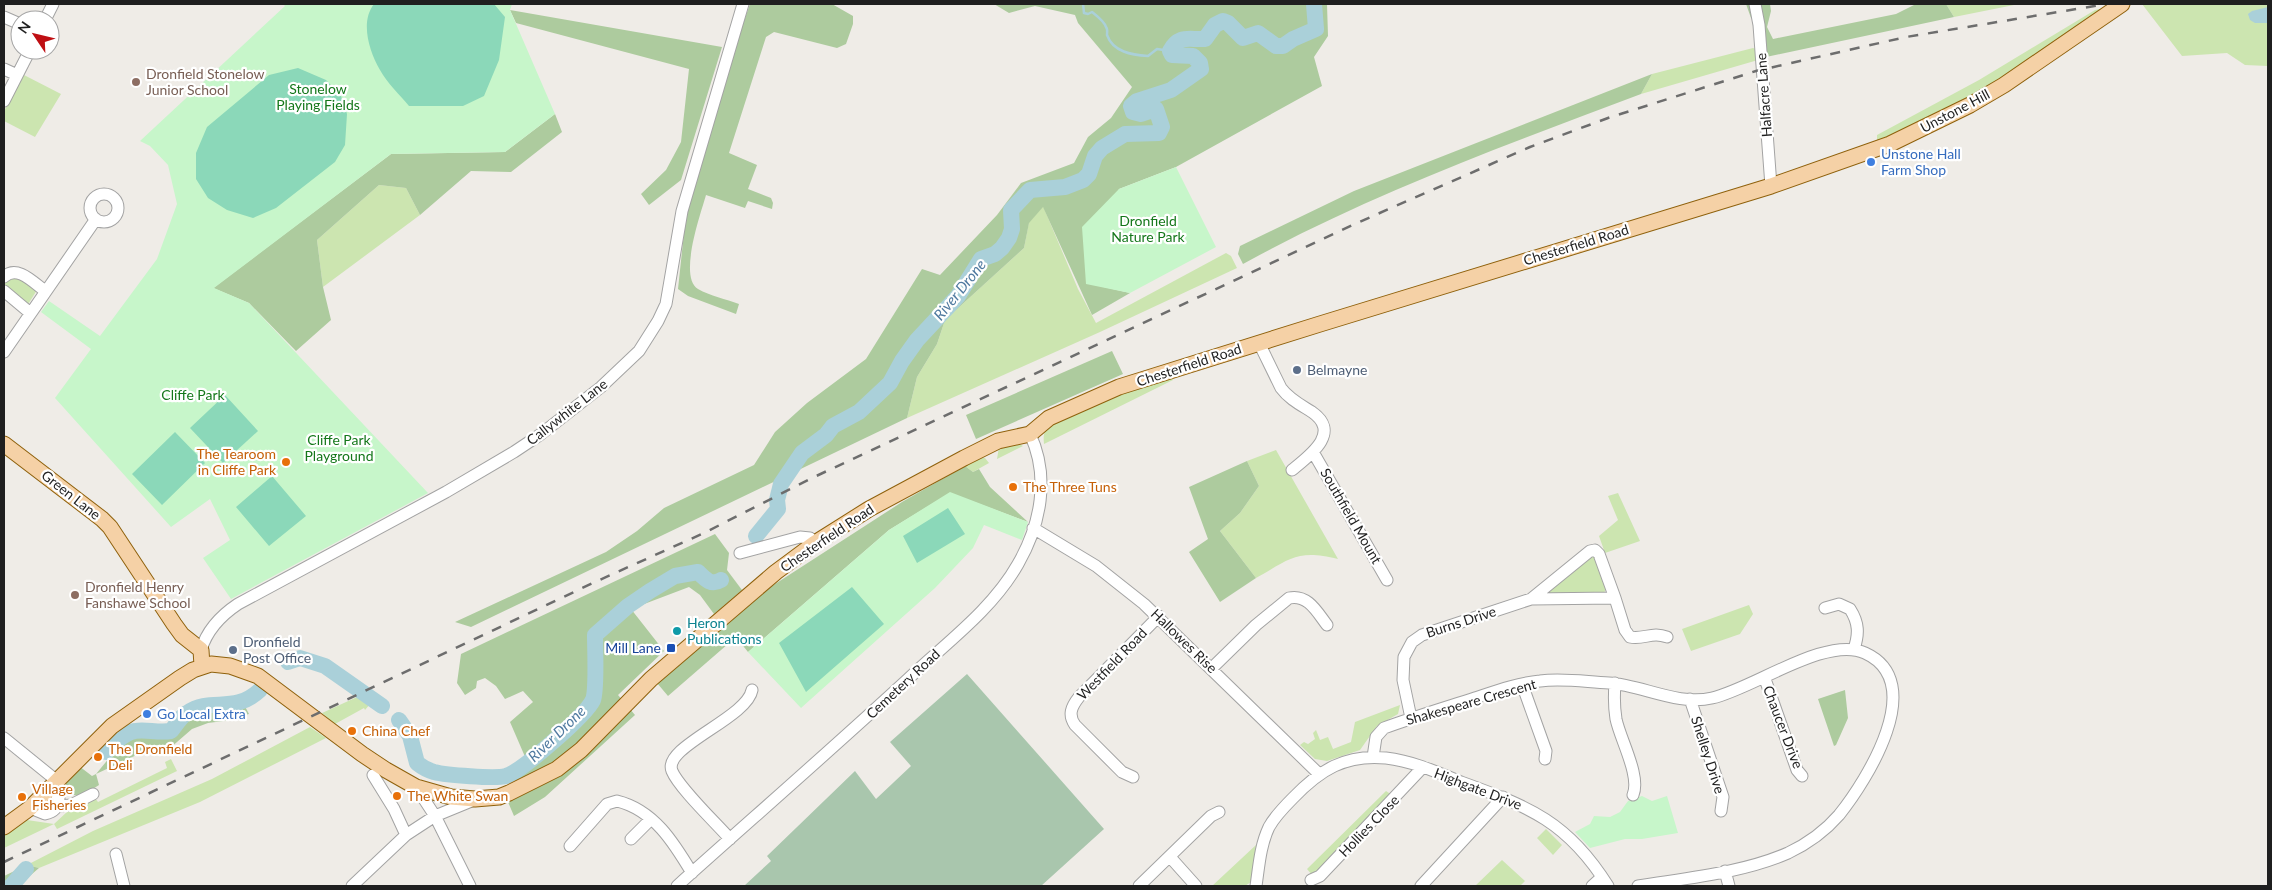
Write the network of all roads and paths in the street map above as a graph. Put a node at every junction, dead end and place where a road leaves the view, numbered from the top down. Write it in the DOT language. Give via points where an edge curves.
graph roads {
  1 [pos="743,4"];
  2 [pos="1755,4"];
  3 [pos="2122,4"];
  4 [pos="25,60"];
  5 [pos="4,68"];
  6 [pos="17,75"];
  7 [pos="4,101"];
  8 [pos="1771,186"];
  9 [pos="96,219"];
  10 [pos="4,277"];
  11 [pos="4,291"];
  12 [pos="45,291"];
  13 [pos="30,312"];
  14 [pos="1259,343"];
  15 [pos="4,352"];
  16 [pos="1030,434"];
  17 [pos="4,444"];
  18 [pos="1313,452"];
  19 [pos="1292,470"];
  20 [pos="1033,528"];
  21 [pos="815,543"];
  22 [pos="740,553"];
  23 [pos="1387,580"];
  24 [pos="1615,598"];
  25 [pos="1531,599"];
  26 [pos="1824,608"];
  27 [pos="1159,616"];
  28 [pos="1327,625"];
  29 [pos="1667,637"];
  30 [pos="201,650"];
  31 [pos="1854,650"];
  32 [pos="202,666"];
  33 [pos="1212,668"];
  34 [pos="1764,679"];
  35 [pos="1522,684"];
  36 [pos="1615,684"];
  37 [pos="752,690"];
  38 [pos="1690,699"];
  39 [pos="1411,718"];
  40 [pos="4,738"];
  41 [pos="1373,757"];
  42 [pos="1545,759"];
  43 [pos="1423,767"];
  44 [pos="1318,773"];
  45 [pos="373,775"];
  46 [pos="1802,776"];
  47 [pos="1133,777"];
  48 [pos="53,784"];
  49 [pos="416,787"];
  50 [pos="93,794"];
  51 [pos="1633,795"];
  52 [pos="1504,797"];
  53 [pos="475,799"];
  54 [pos="58,806"];
  55 [pos="30,808"];
  56 [pos="1721,811"];
  57 [pos="1219,812"];
  58 [pos="435,816"];
  59 [pos="651,819"];
  60 [pos="4,827"];
  61 [pos="406,835"];
  62 [pos="631,839"];
  63 [pos="730,839"];
  64 [pos="570,846"];
  65 [pos="116,854"];
  66 [pos="1170,857"];
  67 [pos="1725,871"];
  68 [pos="692,873"];
  69 [pos="1311,880"];
  70 [pos="1605,882"];
  71 [pos="124,886"];
  72 [pos="352,886"];
  73 [pos="470,886"];
  74 [pos="677,886"];
  75 [pos="1139,886"];
  76 [pos="1196,886"];
  77 [pos="1256,886"];
  78 [pos="1421,886"];
  79 [pos="1592,886"];
  80 [pos="1638,886"];
  81 [pos="1729,886"];
  1 -- 30 [label="street, Callywhite Lane" via="682,211 666,304 639,351 595,392 514,452 238,604 210,630"];
  2 -- 8 [label="street, Halfacre Lane"];
  3 -- 8 [label="main road, Unstone Hill" via="2044,59 1970,105 1890,144"];
  4 -- 6 [label="street"];
  5 -- 6 [label="street"];
  6 -- 7 [label="street"];
  8 -- 14 [label="main road, Chesterfield Road"];
  9 -- 12 [label="street"];
  10 -- 12 [label="street" via="7,273 19,273"];
  11 -- 13 [label="street"];
  12 -- 13 [label="street"];
  13 -- 15 [label="street"];
  14 -- 16 [label="main road, Chesterfield Road" via="1104,393 1049,418"];
  14 -- 18 [label="street" via="1285,394 1320,420 1324,437"];
  16 -- 20 [label="street, Cemetery Road" via="1039,456 1042,476 1041,498"];
  16 -- 21 [label="main road, Chesterfield Road" via="998,441 941,469"];
  17 -- 30 [label="main road, Green Lane" via="110,527 174,624"];
  18 -- 19 [label="street"];
  18 -- 23 [label="street, Southfield Mount"];
  20 -- 27 [label="street, Hallowes Rise" via="1096,566"];
  20 -- 63 [label="street, Cemetery Road" via="1019,563 995,597"];
  21 -- 22 [label="street" via="810,538 800,537"];
  21 -- 53 [label="main road, Chesterfield Road" via="776,572 651,679 581,750 557,769 509,794"];
  24 -- 25 [label="street, Burns Drive"];
  24 -- 25 [label="street, Burns Drive" via="1595,550"];
  24 -- 29 [label="street, Burns Drive" via="1630,637 1654,634"];
  25 -- 39 [label="street, Burns Drive" via="1429,632 1412,642 1404,657 1402,673"];
  26 -- 31 [label="street" via="1839,604 1850,609 1859,635"];
  27 -- 33 [label="street, Hallowes Rise"];
  27 -- 47 [label="street, Westfield Road" via="1071,709 1075,725 1122,772"];
  28 -- 33 [label="street" via="1307,601 1289,598"];
  30 -- 32 [label="main road"];
  31 -- 34 [label="street, Shakespeare Crescent" via="1818,654"];
  31 -- 67 [label="street" via="1866,654 1883,668 1894,700 1883,742 1857,789 1838,816 1807,842 1780,856"];
  32 -- 48 [label="main road, Chesterfield Road" via="157,692 112,726"];
  32 -- 49 [label="main road, Chesterfield Road" via="221,664 258,676 362,754"];
  33 -- 44 [label="street, Hallowes Rise"];
  34 -- 38 [label="street, Shakespeare Crescent" via="1709,699"];
  34 -- 46 [label="street, Chaucer Drive"];
  35 -- 36 [label="street, Shakespeare Crescent" via="1547,680"];
  35 -- 39 [label="street, Shakespeare Crescent"];
  35 -- 42 [label="street" via="1546,752"];
  36 -- 38 [label="street, Shakespeare Crescent"];
  36 -- 51 [label="street" via="1614,710 1634,778"];
  37 -- 63 [label="street" via="736,712 679,752 670,766 676,779"];
  38 -- 56 [label="street, Shelley Drive" via="1723,798"];
  39 -- 41 [label="street, Shakespeare Crescent" via="1379,732"];
  40 -- 48 [label="street"];
  41 -- 43 [label="street, Highgate Drive"];
  41 -- 44 [label="street, Highgate Drive" via="1342,762"];
  43 -- 52 [label="street, Highgate Drive"];
  43 -- 69 [label="street, Hollies Close" via="1320,876"];
  44 -- 77 [label="street" via="1279,812 1269,828"];
  45 -- 61 [label="street"];
  48 -- 54 [label="street" via="59,798"];
  48 -- 55 [label="main road, Chesterfield Road"];
  49 -- 53 [label="main road, Chesterfield Road" via="451,797"];
  49 -- 58 [label="street"];
  50 -- 54 [label="street" via="71,805"];
  52 -- 70 [label="street, Highgate Drive" via="1556,825 1584,851"];
  52 -- 78 [label="street"];
  53 -- 58 [label="street"];
  54 -- 55 [label="street" via="45,814"];
  55 -- 60 [label="main road, Chesterfield Road"];
  57 -- 66 [label="street" via="1210,816"];
  58 -- 61 [label="street"];
  58 -- 73 [label="street"];
  59 -- 62 [label="street"];
  59 -- 64 [label="street" via="623,802 612,801"];
  59 -- 68 [label="street" via="672,840"];
  61 -- 72 [label="street"];
  63 -- 68 [label="street, Cemetery Road"];
  65 -- 71 [label="street"];
  66 -- 75 [label="street"];
  66 -- 76 [label="street"];
  67 -- 80 [label="street"];
  67 -- 81 [label="street"];
  68 -- 74 [label="street, Cemetery Road"];
  70 -- 79 [label="street"];
}
